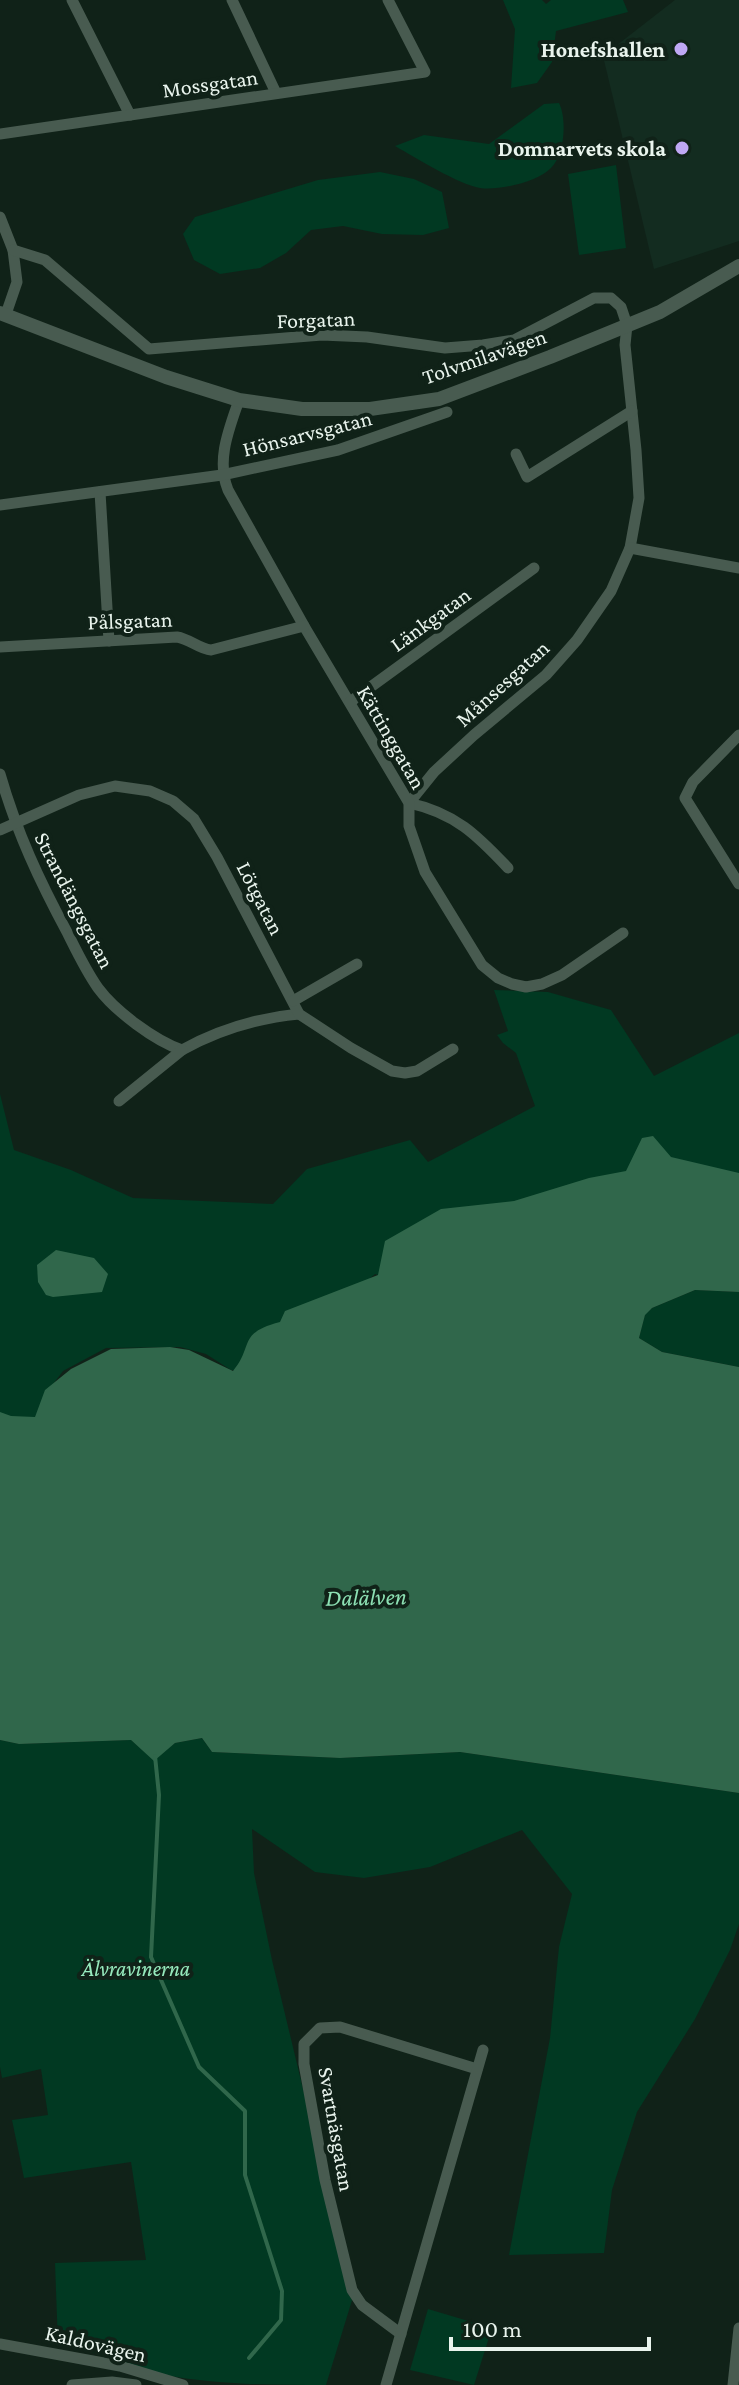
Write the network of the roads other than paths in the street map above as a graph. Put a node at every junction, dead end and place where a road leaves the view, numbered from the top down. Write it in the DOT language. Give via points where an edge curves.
graph roads {
  1 [pos="72,0"];
  2 [pos="232,0"];
  3 [pos="388,0"];
  4 [pos="276,93"];
  5 [pos="130,115"];
  6 [pos="0,134"];
  7 [pos="0,217"];
  8 [pos="13,250"];
  9 [pos="739,266"];
  10 [pos="3,314"];
  11 [pos="627,325"];
  12 [pos="239,400"];
  13 [pos="632,411"];
  14 [pos="447,412"];
  15 [pos="516,454"];
  16 [pos="222,475"];
  17 [pos="100,492"];
  18 [pos="0,505"];
  19 [pos="630,548"];
  20 [pos="534,568"];
  21 [pos="739,568"];
  22 [pos="304,626"];
  23 [pos="109,641"];
  24 [pos="0,647"];
  25 [pos="350,702"];
  26 [pos="739,735"];
  27 [pos="0,774"];
  28 [pos="409,803"];
  29 [pos="14,824"];
  30 [pos="0,830"];
  31 [pos="508,868"];
  32 [pos="739,884"];
  33 [pos="623,933"];
  34 [pos="357,964"];
  35 [pos="293,1001"];
  36 [pos="299,1014"];
  37 [pos="453,1049"];
  38 [pos="182,1050"];
  39 [pos="119,1101"];
  40 [pos="483,2050"];
  41 [pos="477,2069"];
  42 [pos="739,2328"];
  43 [pos="401,2334"];
  44 [pos="0,2344"];
  45 [pos="72,2385"];
  46 [pos="136,2385"];
  47 [pos="183,2385"];
  48 [pos="386,2385"];
  49 [pos="733,2385"];
  1 -- 5 [label="street"];
  2 -- 4 [label="street"];
  3 -- 4 [label="street, Mossgatan" via="425,72"];
  4 -- 5 [label="street, Mossgatan"];
  5 -- 6 [label="street, Mossgatan"];
  7 -- 8 [label="street"];
  8 -- 10 [label="street" via="17,282"];
  8 -- 11 [label="street, Forgatan" via="45,260 149,349 322,335 445,348 483,345 514,340 594,298 611,298 621,307"];
  9 -- 11 [label="street, Tolvmilavägen"];
  10 -- 12 [label="street, Tolvmilavägen"];
  11 -- 12 [label="street, Tolvmilavägen" via="439,399 370,409 302,409"];
  11 -- 13 [label="street, Månsesgatan"];
  12 -- 16 [label="street, Hönsarvsgatan" via="226,437"];
  13 -- 15 [label="street" via="527,477"];
  13 -- 19 [label="street, Månsesgatan" via="639,498"];
  14 -- 16 [label="street, Hönsarvsgatan" via="338,450"];
  16 -- 17 [label="street, Hönsarvsgatan"];
  16 -- 22 [label="street, Kättinggatan"];
  17 -- 18 [label="street, Hönsarvsgatan"];
  17 -- 23 [label="street"];
  19 -- 21 [label="street"];
  19 -- 28 [label="street, Månsesgatan" via="611,591 566,652 434,772"];
  20 -- 25 [label="street, Länkgatan"];
  22 -- 23 [label="street, Pålsgatan" via="211,650 177,637"];
  22 -- 25 [label="street, Kättinggatan"];
  23 -- 24 [label="street, Pålsgatan"];
  25 -- 28 [label="street, Kättinggatan"];
  26 -- 32 [label="street" via="693,782 685,798"];
  27 -- 29 [label="street, Strandängsgatan"];
  28 -- 31 [label="street" via="473,831"];
  28 -- 33 [label="street, Kättinggatan" via="409,826 425,872 482,965 498,978 526,987 542,984"];
  29 -- 30 [label="street, Lötgatan"];
  29 -- 35 [label="street, Lötgatan" via="79,795 115,786 173,801 194,819 217,857"];
  29 -- 38 [label="street, Strandängsgatan" via="98,989 118,1010"];
  34 -- 35 [label="street"];
  35 -- 36 [label="street, Lötgatan"];
  36 -- 37 [label="street" via="392,1071 417,1071"];
  36 -- 38 [label="street" via="248,1023"];
  38 -- 39 [label="street"];
  40 -- 41 [label="street"];
  41 -- 43 [label="street"];
  41 -- 43 [label="street, Svartnäsgatan" via="340,2027 320,2028 304,2044 325,2180 352,2290 362,2305"];
  42 -- 49 [label="street"];
  43 -- 48 [label="street"];
  44 -- 47 [label="street, Kaldovägen" via="120,2366"];
  45 -- 46 [label="street"];
}
